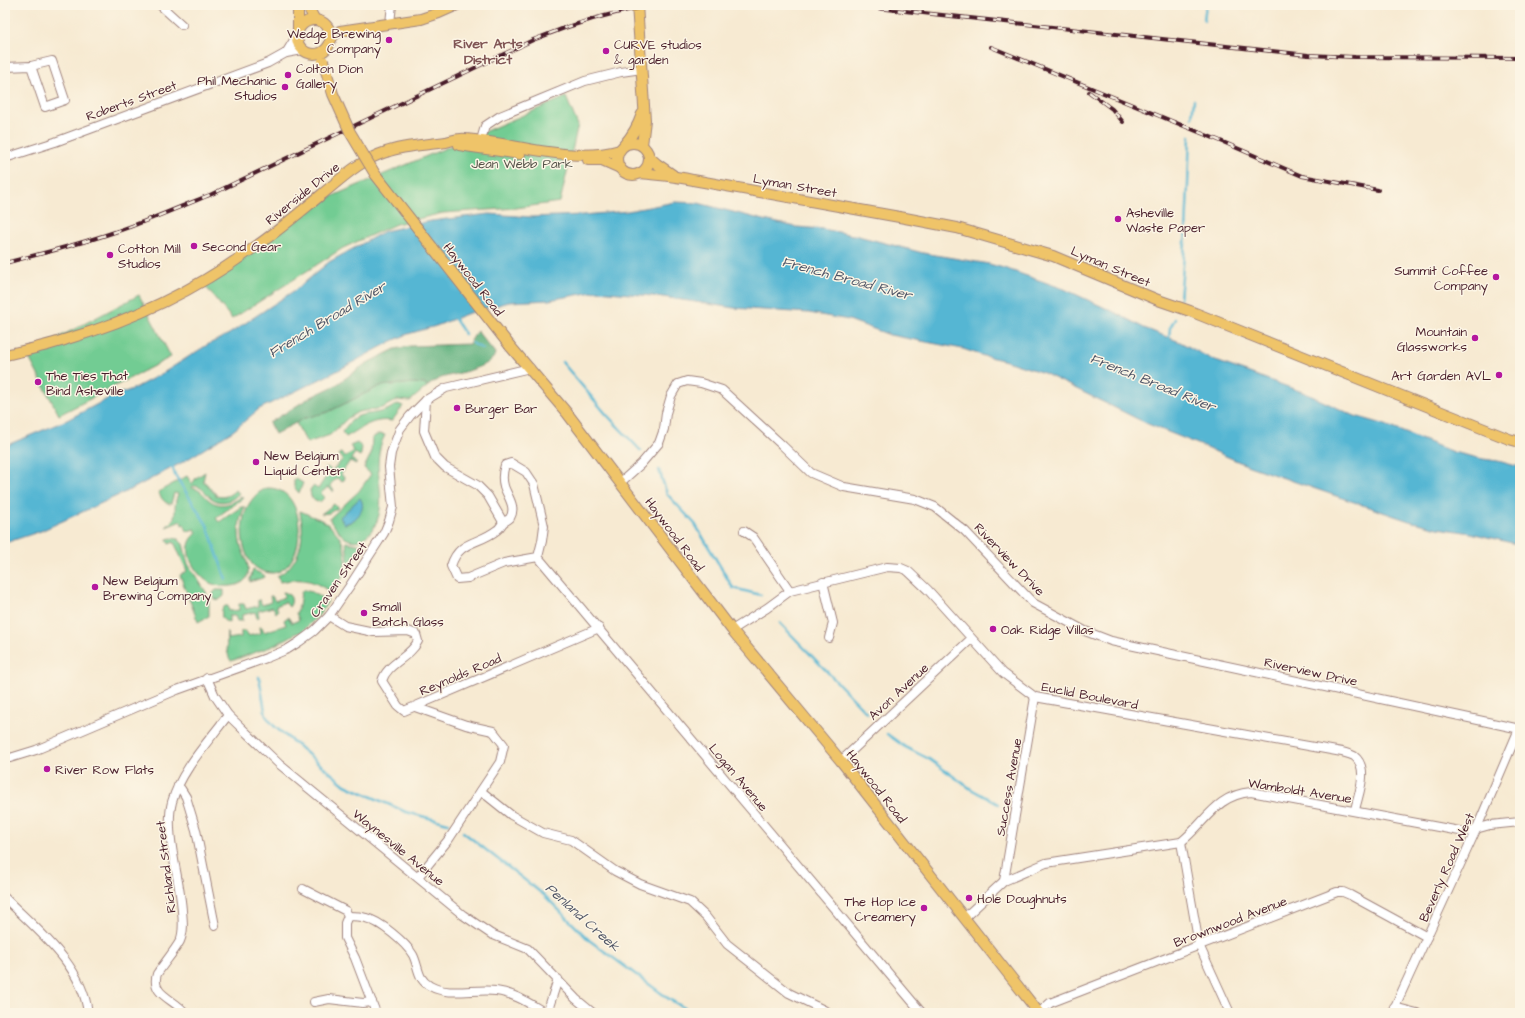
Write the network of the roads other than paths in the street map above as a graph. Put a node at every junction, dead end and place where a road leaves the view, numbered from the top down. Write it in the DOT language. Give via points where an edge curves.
graph roads {
  1 [pos="160,5"];
  2 [pos="298,5"];
  3 [pos="307,5"];
  4 [pos="392,5"];
  5 [pos="457,5"];
  6 [pos="637,5"];
  7 [pos="315,20"];
  8 [pos="390,24"];
  9 [pos="182,25"];
  10 [pos="328,27"];
  11 [pos="340,31"];
  12 [pos="298,32"];
  13 [pos="330,40"];
  14 [pos="303,50"];
  15 [pos="286,53"];
  16 [pos="321,57"];
  17 [pos="31,66"];
  18 [pos="5,67"];
  19 [pos="642,69"];
  20 [pos="644,106"];
  21 [pos="480,140"];
  22 [pos="446,142"];
  23 [pos="642,145"];
  24 [pos="622,148"];
  25 [pos="649,157"];
  26 [pos="5,158"];
  27 [pos="620,168"];
  28 [pos="640,173"];
  29 [pos="673,175"];
  30 [pos="5,355"];
  31 [pos="530,368"];
  32 [pos="426,400"];
  33 [pos="1520,442"];
  34 [pos="621,482"];
  35 [pos="503,522"];
  36 [pos="744,531"];
  37 [pos="538,557"];
  38 [pos="823,582"];
  39 [pos="790,591"];
  40 [pos="329,616"];
  41 [pos="599,628"];
  42 [pos="732,630"];
  43 [pos="829,638"];
  44 [pos="972,639"];
  45 [pos="207,678"];
  46 [pos="1035,697"];
  47 [pos="415,707"];
  48 [pos="228,715"];
  49 [pos="1519,729"];
  50 [pos="5,757"];
  51 [pos="841,761"];
  52 [pos="178,786"];
  53 [pos="481,791"];
  54 [pos="1355,810"];
  55 [pos="1520,822"];
  56 [pos="1476,830"];
  57 [pos="1181,842"];
  58 [pos="418,877"];
  59 [pos="1004,881"];
  60 [pos="303,890"];
  61 [pos="5,898"];
  62 [pos="348,916"];
  63 [pos="964,918"];
  64 [pos="215,926"];
  65 [pos="1427,937"];
  66 [pos="1199,945"];
  67 [pos="558,979"];
  68 [pos="314,1002"];
  69 [pos="372,1002"];
  70 [pos="1393,1010"];
  71 [pos="88,1013"];
  72 [pos="185,1013"];
  73 [pos="376,1013"];
  74 [pos="546,1013"];
  75 [pos="593,1013"];
  76 [pos="828,1013"];
  77 [pos="922,1013"];
  78 [pos="1039,1013"];
  79 [pos="1230,1013"];
  80 [pos="1417,1013"];
  1 -- 9 [label="street"];
  2 -- 12 [label="main road"];
  3 -- 7 [label="main road"];
  4 -- 8 [label="street"];
  5 -- 8 [label="main road" via="421,19"];
  6 -- 19 [label="main road"];
  7 -- 10 [label="main road"];
  7 -- 12 [label="main road" via="305,22"];
  8 -- 11 [label="main road"];
  10 -- 11 [label="main road"];
  10 -- 13 [label="main road"];
  11 -- 13 [label="main road"];
  12 -- 14 [label="main road" via="298,43"];
  12 -- 15 [label="street, Roberts Street"];
  13 -- 16 [label="main road"];
  14 -- 15 [label="street, Roberts Street"];
  14 -- 16 [label="main road"];
  15 -- 26 [label="street, Roberts Street" via="268,63"];
  16 -- 31 [label="main road, Haywood Road, bridge" via="333,94 350,132 375,174"];
  17 -- 17 [label="street" via="45,107 65,100 52,61"];
  17 -- 18 [label="street"];
  19 -- 20 [label="main road"];
  19 -- 21 [label="street" via="590,79 500,116 486,126"];
  20 -- 23 [label="main road"];
  20 -- 24 [label="main road" via="636,130"];
  21 -- 22 [label="main road, Riverside Drive" via="457,138"];
  21 -- 24 [label="main road, Riverside Drive" via="559,152 603,153"];
  22 -- 27 [label="main road, Riverside Drive" via="527,155 602,160"];
  22 -- 30 [label="main road, Riverside Drive" via="386,151 360,164 253,249 155,306 86,334"];
  23 -- 24 [label="main road" via="632,142"];
  23 -- 25 [label="main road"];
  24 -- 27 [label="main road" via="617,159"];
  25 -- 28 [label="main road" via="647,167"];
  25 -- 29 [label="main road, Lyman Street"];
  27 -- 28 [label="main road" via="631,175"];
  28 -- 29 [label="main road, Lyman Street"];
  29 -- 33 [label="main road, Lyman Street" via="957,228 1053,256 1158,300"];
  31 -- 32 [label="street, Craven Street" via="446,388"];
  31 -- 34 [label="main road, Haywood Road"];
  32 -- 35 [label="street" via="424,431 435,457 445,467 477,485 488,496"];
  32 -- 40 [label="street, Craven Street" via="400,429 394,443 389,467 393,507 389,522"];
  34 -- 42 [label="main road, Haywood Road"];
  34 -- 49 [label="street, Riverview Drive" via="659,443 671,396 678,384 687,381 701,383 722,390 811,473 844,487 915,500 935,507 965,531 1032,603 1085,631 1110,641"];
  35 -- 37 [label="street" via="499,530 458,551 450,566 457,579 468,578 504,563"];
  35 -- 37 [label="street" via="509,519 513,512 504,485 503,471 505,465 510,462 526,472 534,484 544,526"];
  36 -- 39 [label="street" via="753,537"];
  37 -- 41 [label="street, Logan Avenue"];
  38 -- 39 [label="street, Euclid Boulevard"];
  38 -- 43 [label="street" via="833,623"];
  38 -- 44 [label="street, Euclid Boulevard" via="887,567 901,568 908,571 928,590"];
  39 -- 42 [label="street, Euclid Boulevard"];
  40 -- 45 [label="street, Craven Street" via="314,632 288,649"];
  40 -- 47 [label="street" via="345,626 374,632 408,631 416,634 418,641 415,648 384,674 382,681 404,711"];
  41 -- 47 [label="street, Reynolds Road"];
  41 -- 77 [label="street, Logan Avenue"];
  42 -- 51 [label="main road, Haywood Road"];
  44 -- 46 [label="street, Euclid Boulevard" via="1003,673"];
  44 -- 51 [label="street, Avon Avenue"];
  45 -- 48 [label="street, Waynesville Avenue"];
  45 -- 50 [label="street, Craven Street" via="36,750 10,758"];
  46 -- 54 [label="street, Euclid Boulevard" via="1353,756 1362,769"];
  46 -- 59 [label="street, Success Avenue"];
  47 -- 53 [label="street, Reynolds Road" via="466,725 494,731 504,744 500,762"];
  48 -- 52 [label="street, Richland Street"];
  48 -- 58 [label="street, Waynesville Avenue" via="279,764"];
  49 -- 56 [label="street, Beverly Road West"];
  51 -- 63 [label="main road, Haywood Road"];
  52 -- 64 [label="street" via="186,797 196,830"];
  52 -- 72 [label="street, Richland Street" via="170,818 182,898 183,930 180,941 156,979 160,992"];
  53 -- 58 [label="street, Reynolds Road" via="449,839"];
  53 -- 76 [label="street" via="511,815 543,833 571,840 615,871 640,884 690,902 706,917 727,944 789,993"];
  54 -- 56 [label="street, Wamboldt Avenue" via="1465,832"];
  54 -- 57 [label="street, Wamboldt Avenue" via="1251,792 1240,793 1222,801"];
  55 -- 56 [label="street, Wamboldt Avenue" via="1490,825"];
  56 -- 65 [label="street, Beverly Road West"];
  57 -- 59 [label="street" via="1046,863"];
  57 -- 66 [label="street"];
  58 -- 67 [label="street, Waynesville Avenue" via="463,915 491,934 528,949"];
  59 -- 63 [label="street"];
  60 -- 62 [label="street" via="346,911"];
  61 -- 71 [label="street" via="66,960 87,1000"];
  62 -- 69 [label="street" via="345,923 345,938"];
  62 -- 74 [label="street" via="368,918 398,937 413,954 420,978 431,987 446,991 505,992"];
  63 -- 78 [label="main road, Haywood Road"];
  65 -- 66 [label="street, Brownwood Avenue" via="1350,895 1337,892"];
  65 -- 70 [label="street, Beverly Road West"];
  66 -- 78 [label="street, Brownwood Avenue" via="1050,1003"];
  66 -- 79 [label="street"];
  67 -- 74 [label="street"];
  67 -- 75 [label="street, Waynesville Avenue"];
  68 -- 69 [label="street" via="329,999 363,1004"];
  69 -- 73 [label="street"];
  70 -- 80 [label="street"];
}
